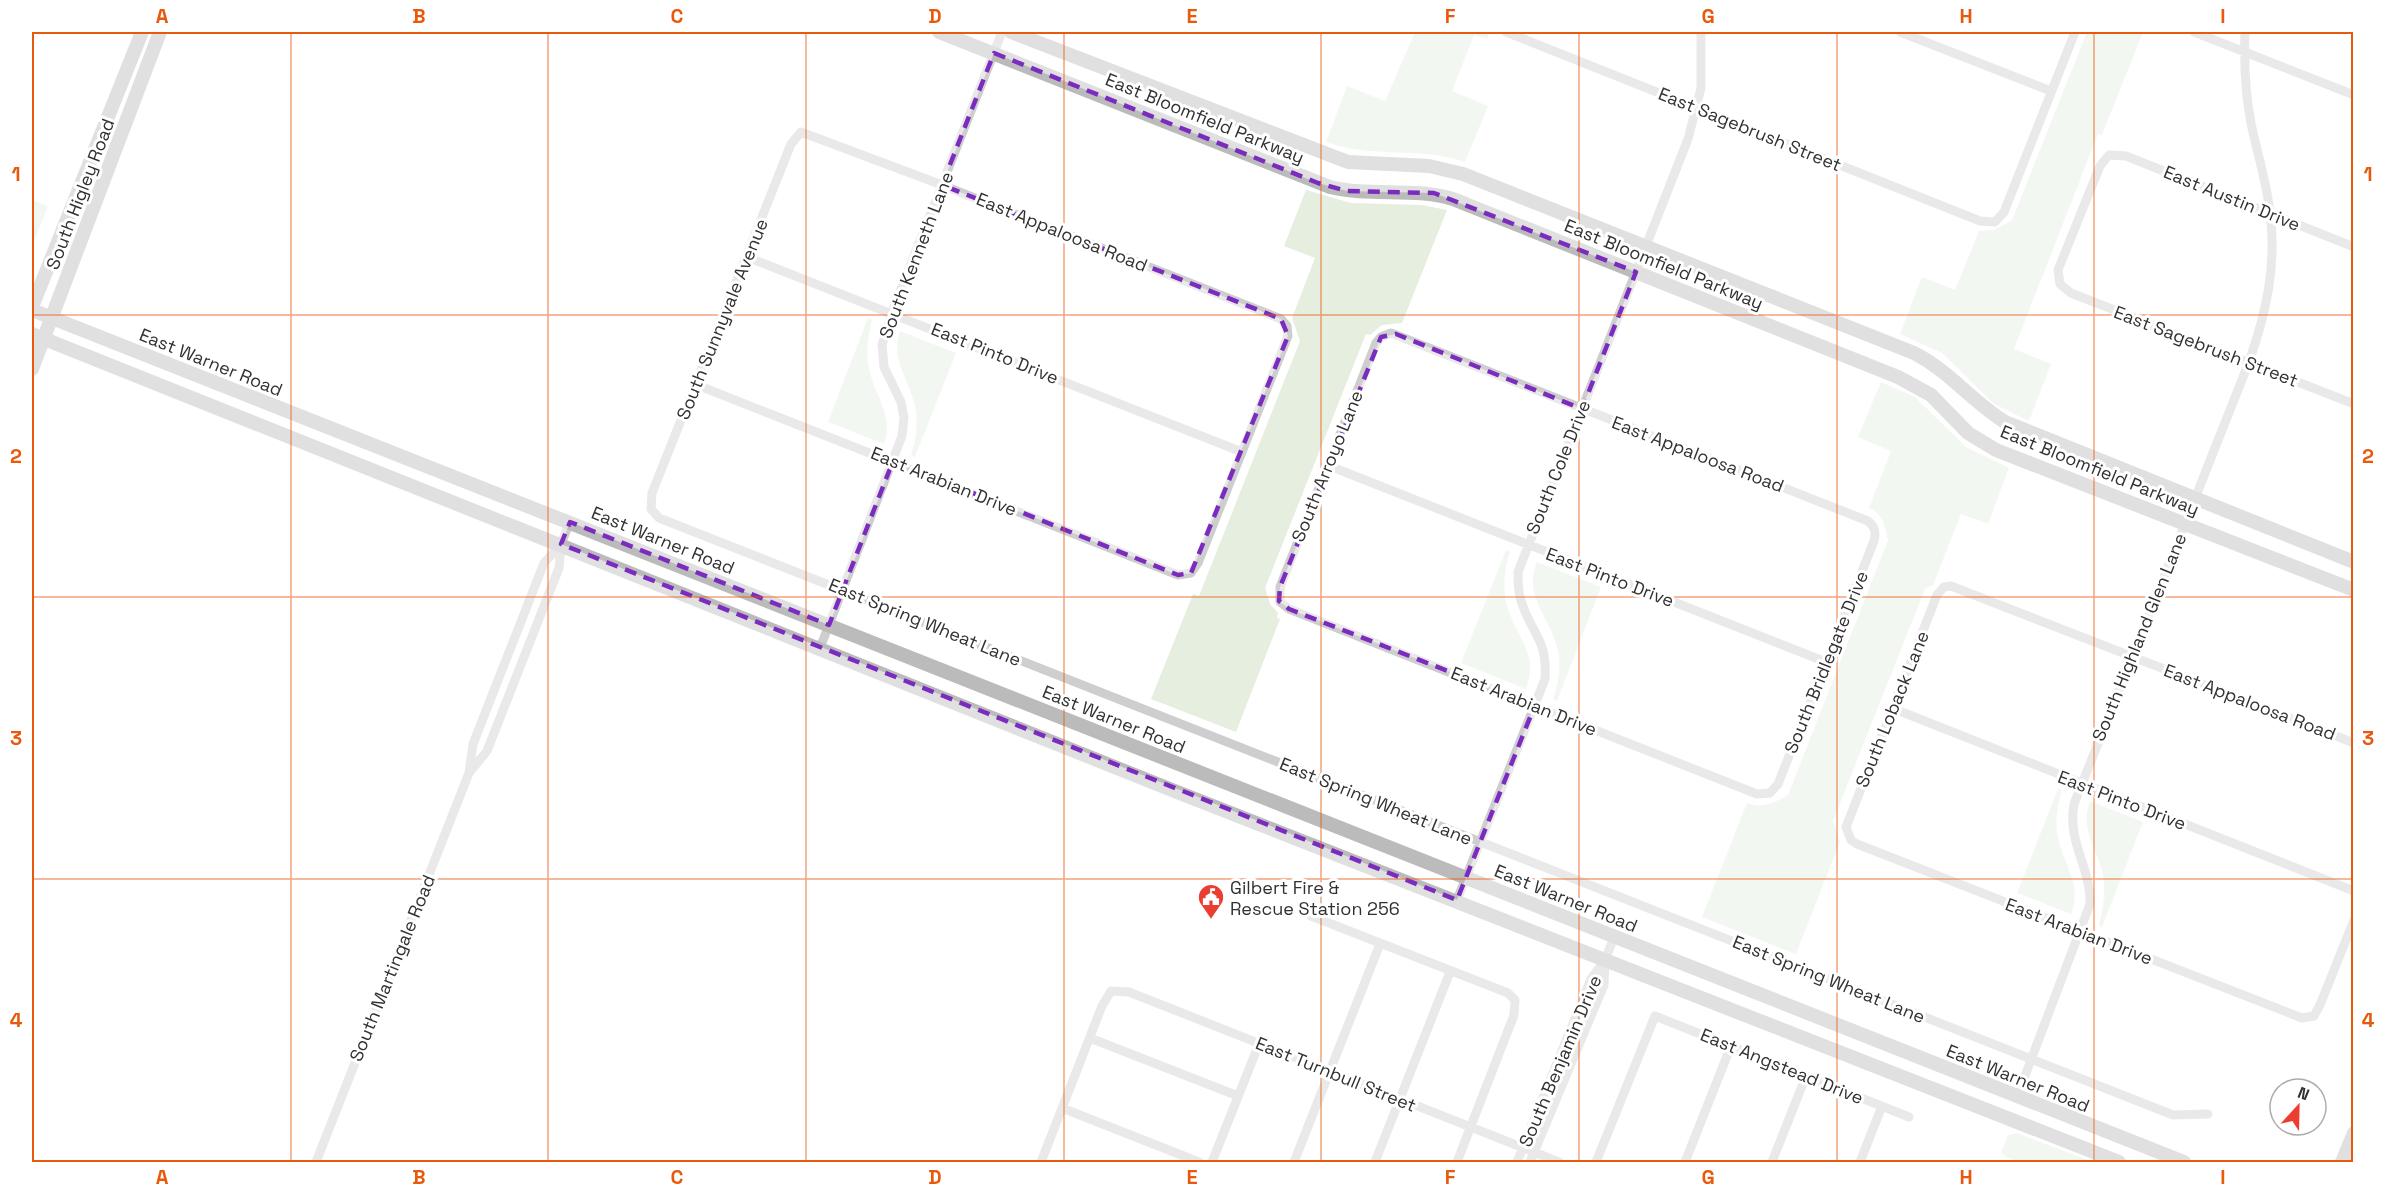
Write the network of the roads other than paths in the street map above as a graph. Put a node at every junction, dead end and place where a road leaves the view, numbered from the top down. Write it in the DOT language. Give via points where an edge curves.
graph roads {
  1 [pos="142,32"];
  2 [pos="160,32"];
  3 [pos="939,32"];
  4 [pos="1002,32"];
  5 [pos="1011,32"];
  6 [pos="1506,32"];
  7 [pos="1701,32"];
  8 [pos="1900,32"];
  9 [pos="2075,32"];
  10 [pos="2194,32"];
  11 [pos="2245,32"];
  12 [pos="2245,52"];
  13 [pos="994,53"];
  14 [pos="2051,91"];
  15 [pos="2354,95"];
  16 [pos="1698,108"];
  17 [pos="801,132"];
  18 [pos="942,185"];
  19 [pos="2270,214"];
  20 [pos="2354,247"];
  21 [pos="1646,249"];
  22 [pos="747,257"];
  23 [pos="1635,272"];
  24 [pos="2060,284"];
  25 [pos="32,308"];
  26 [pos="892,312"];
  27 [pos="52,318"];
  28 [pos="1385,334"];
  29 [pos="38,336"];
  30 [pos="2249,362"];
  31 [pos="32,369"];
  32 [pos="697,384"];
  33 [pos="2354,404"];
  34 [pos="1582,409"];
  35 [pos="332,429"];
  36 [pos="323,451"];
  37 [pos="1242,452"];
  38 [pos="893,461"];
  39 [pos="1327,465"];
  40 [pos="2194,499"];
  41 [pos="651,509"];
  42 [pos="570,522"];
  43 [pos="2184,523"];
  44 [pos="1874,528"];
  45 [pos="561,544"];
  46 [pos="1527,544"];
  47 [pos="2354,562"];
  48 [pos="1944,587"];
  49 [pos="842,590"];
  50 [pos="2354,590"];
  51 [pos="1280,602"];
  52 [pos="829,626"];
  53 [pos="820,648"];
  54 [pos="2132,656"];
  55 [pos="1826,662"];
  56 [pos="1535,705"];
  57 [pos="1892,708"];
  58 [pos="2354,743"];
  59 [pos="1186,767"];
  60 [pos="469,773"];
  61 [pos="2081,784"];
  62 [pos="1177,792"];
  63 [pos="1770,793"];
  64 [pos="1847,834"];
  65 [pos="1481,842"];
  66 [pos="1466,878"];
  67 [pos="2354,891"];
  68 [pos="1457,900"];
  69 [pos="1311,916"];
  70 [pos="2354,920"];
  71 [pos="2081,932"];
  72 [pos="1614,937"];
  73 [pos="1380,944"];
  74 [pos="1605,960"];
  75 [pos="1450,972"];
  76 [pos="1090,1038"];
  77 [pos="1259,1044"];
  78 [pos="1731,1046"];
  79 [pos="2031,1059"];
  80 [pos="1330,1071"];
  81 [pos="1806,1076"];
  82 [pos="1238,1096"];
  83 [pos="2017,1097"];
  84 [pos="1400,1099"];
  85 [pos="1882,1106"];
  86 [pos="1062,1108"];
  87 [pos="2208,1114"];
  88 [pos="1909,1117"];
  89 [pos="1470,1127"];
  90 [pos="2354,1133"];
  91 [pos="1522,1148"];
  92 [pos="1534,1152"];
  93 [pos="316,1162"];
  94 [pos="1041,1162"];
  95 [pos="1199,1162"];
  96 [pos="1212,1162"];
  97 [pos="1294,1162"];
  98 [pos="1375,1162"];
  99 [pos="1457,1162"];
  100 [pos="1516,1162"];
  101 [pos="1530,1162"];
  102 [pos="1559,1162"];
  103 [pos="1596,1162"];
  104 [pos="1685,1162"];
  105 [pos="1772,1162"];
  106 [pos="1860,1162"];
  107 [pos="2119,1162"];
  108 [pos="2184,1162"];
  109 [pos="2342,1162"];
  1 -- 25 [label="main road, South Higley Road"];
  2 -- 27 [label="main road, South Higley Road"];
  3 -- 13 [label="main road, East Bloomfield Parkway"];
  4 -- 13 [label="street, South Kenneth Lane"];
  5 -- 21 [label="main road, East Bloomfield Parkway" via="1327,155 1361,165 1445,169"];
  6 -- 16 [label="street, East Sagebrush Street"];
  7 -- 16 [label="street, South Cole Drive"];
  8 -- 14 [label="street"];
  9 -- 14 [label="street"];
  10 -- 12 [label="street"];
  11 -- 12 [label="street, South Highland Glen Lane"];
  12 -- 15 [label="street"];
  12 -- 19 [label="street, South Highland Glen Lane" via="2251,120"];
  13 -- 18 [label="street, South Kenneth Lane"];
  13 -- 23 [label="main road, East Bloomfield Parkway" via="1318,183 1347,191 1434,193"];
  14 -- 16 [label="street, East Sagebrush Street" via="2004,212 1995,222 1980,221"];
  16 -- 21 [label="street, South Cole Drive"];
  17 -- 18 [label="street, East Appaloosa Road"];
  17 -- 22 [label="street, South Sunnyvale Avenue" via="791,144"];
  18 -- 26 [label="street, South Kenneth Lane"];
  18 -- 37 [label="street, East Appaloosa Road" via="1281,320 1287,326 1288,336"];
  19 -- 20 [label="street, East Austin Drive"];
  19 -- 24 [label="street, East Austin Drive" via="2126,156 2109,155 2100,166 2058,270"];
  19 -- 30 [label="street, South Highland Glen Lane" via="2270,287"];
  21 -- 23 [label="street, South Cole Drive"];
  21 -- 40 [label="main road, East Bloomfield Parkway" via="1914,353 1951,376 1983,407 2006,422"];
  22 -- 26 [label="street, East Pinto Drive"];
  22 -- 32 [label="street, South Sunnyvale Avenue"];
  23 -- 34 [label="street, South Cole Drive"];
  23 -- 43 [label="main road, East Bloomfield Parkway" via="1907,381 1931,395 1968,433 1996,450"];
  24 -- 30 [label="street, East Sagebrush Street" via="2071,293"];
  25 -- 27 [label="main road, East Warner Road"];
  26 -- 37 [label="street, East Pinto Drive"];
  26 -- 38 [label="street, South Kenneth Lane" via="882,345 885,367 904,418"];
  27 -- 29 [label="main road, South Higley Road"];
  27 -- 35 [label="main road, East Warner Road"];
  28 -- 34 [label="street, East Appaloosa Road" via="1396,334"];
  28 -- 39 [label="street, South Arroyo Lane" via="1376,343"];
  29 -- 31 [label="main road, South Higley Road"];
  29 -- 36 [label="main road"];
  30 -- 33 [label="street, East Sagebrush Street"];
  30 -- 40 [label="street, South Highland Glen Lane"];
  32 -- 38 [label="street, East Arabian Drive"];
  32 -- 41 [label="street, South Sunnyvale Avenue" via="652,493"];
  34 -- 44 [label="street, East Appaloosa Road" via="1868,521"];
  34 -- 46 [label="street, South Cole Drive"];
  35 -- 36 [label="main road"];
  35 -- 42 [label="main road, East Warner Road"];
  36 -- 45 [label="main road"];
  37 -- 38 [label="street, East Arabian Drive" via="1191,573 1178,575"];
  38 -- 49 [label="street, South Kenneth Lane"];
  39 -- 46 [label="street, East Pinto Drive"];
  39 -- 51 [label="street, South Arroyo Lane" via="1280,587"];
  40 -- 43 [label="street, South Highland Glen Lane"];
  40 -- 47 [label="main road, East Bloomfield Parkway"];
  41 -- 49 [label="street, East Spring Wheat Lane" via="659,518"];
  42 -- 45 [label="street, South Martingale Road"];
  42 -- 52 [label="main road, East Warner Road"];
  43 -- 50 [label="main road, East Bloomfield Parkway"];
  43 -- 54 [label="street, South Highland Glen Lane"];
  44 -- 55 [label="street, South Bridlegate Drive" via="1874,541"];
  45 -- 53 [label="main road"];
  45 -- 60 [label="street, South Martingale Road" via="559,568 487,751"];
  45 -- 60 [label="street, South Martingale Road" via="544,563 473,744"];
  46 -- 55 [label="street, East Pinto Drive"];
  46 -- 56 [label="street, South Cole Drive" via="1518,572 1520,596 1546,660 1545,679"];
  48 -- 54 [label="street, East Appaloosa Road" via="1959,587"];
  48 -- 57 [label="street, South Loback Lane" via="1937,595"];
  49 -- 52 [label="street, South Kenneth Lane"];
  49 -- 65 [label="street, East Spring Wheat Lane"];
  51 -- 56 [label="street, East Arabian Drive" via="1289,609"];
  52 -- 53 [label="street, South Kenneth Lane"];
  52 -- 59 [label="main road, East Warner Road"];
  53 -- 62 [label="main road"];
  54 -- 58 [label="street, East Appaloosa Road"];
  54 -- 61 [label="street, South Highland Glen Lane"];
  55 -- 63 [label="street, South Bridlegate Drive" via="1778,784"];
  56 -- 63 [label="street, East Arabian Drive" via="1757,794"];
  56 -- 65 [label="street, South Cole Drive"];
  57 -- 61 [label="street, East Pinto Drive"];
  57 -- 64 [label="street, South Loback Lane" via="1848,821"];
  59 -- 62 [label="main road"];
  59 -- 66 [label="main road, East Warner Road"];
  60 -- 93 [label="street, South Martingale Road"];
  61 -- 67 [label="street, East Pinto Drive"];
  61 -- 71 [label="street, South Highland Glen Lane" via="2071,822 2091,887"];
  62 -- 68 [label="main road"];
  64 -- 71 [label="street, East Arabian Drive" via="1857,844"];
  65 -- 66 [label="street, South Cole Drive"];
  65 -- 79 [label="street, East Spring Wheat Lane"];
  66 -- 68 [label="street, South Cole Drive"];
  66 -- 72 [label="main road, East Warner Road"];
  68 -- 74 [label="main road"];
  69 -- 73 [label="street"];
  70 -- 71 [label="street, East Arabian Drive" via="2314,1016 2302,1018"];
  71 -- 79 [label="street, South Highland Glen Lane"];
  72 -- 74 [label="street, South Benjamin Drive"];
  72 -- 83 [label="main road, East Warner Road"];
  73 -- 75 [label="street"];
  73 -- 80 [label="street"];
  74 -- 91 [label="street, South Benjamin Drive" via="1590,978"];
  74 -- 92 [label="street, South Benjamin Drive" via="1604,985"];
  74 -- 107 [label="main road"];
  75 -- 84 [label="street"];
  75 -- 89 [label="street" via="1508,993 1515,1000 1514,1015"];
  76 -- 77 [label="street, East Turnbull Street" via="1111,991 1129,992"];
  76 -- 82 [label="street"];
  76 -- 86 [label="street"];
  77 -- 80 [label="street, East Turnbull Street"];
  77 -- 82 [label="street"];
  78 -- 81 [label="street, East Angstead Drive"];
  78 -- 103 [label="street, East Angstead Drive" via="1655,1016"];
  78 -- 104 [label="street"];
  79 -- 83 [label="street, South Highland Glen Lane"];
  79 -- 87 [label="street, East Spring Wheat Lane" via="2174,1115"];
  80 -- 84 [label="street, East Turnbull Street"];
  80 -- 97 [label="street"];
  81 -- 85 [label="street, East Angstead Drive"];
  81 -- 105 [label="street"];
  82 -- 96 [label="street"];
  83 -- 108 [label="main road, East Warner Road"];
  84 -- 89 [label="street, East Turnbull Street"];
  84 -- 98 [label="street"];
  85 -- 88 [label="street, East Angstead Drive"];
  85 -- 106 [label="street"];
  86 -- 94 [label="street"];
  86 -- 95 [label="street"];
  89 -- 91 [label="street, East Turnbull Street"];
  89 -- 99 [label="street"];
  90 -- 109 [label="main road"];
  91 -- 92 [label="street, East Turnbull Street"];
  91 -- 100 [label="street, South Benjamin Drive"];
  92 -- 101 [label="street, South Benjamin Drive"];
  92 -- 102 [label="street, East Turnbull Street"];
}
